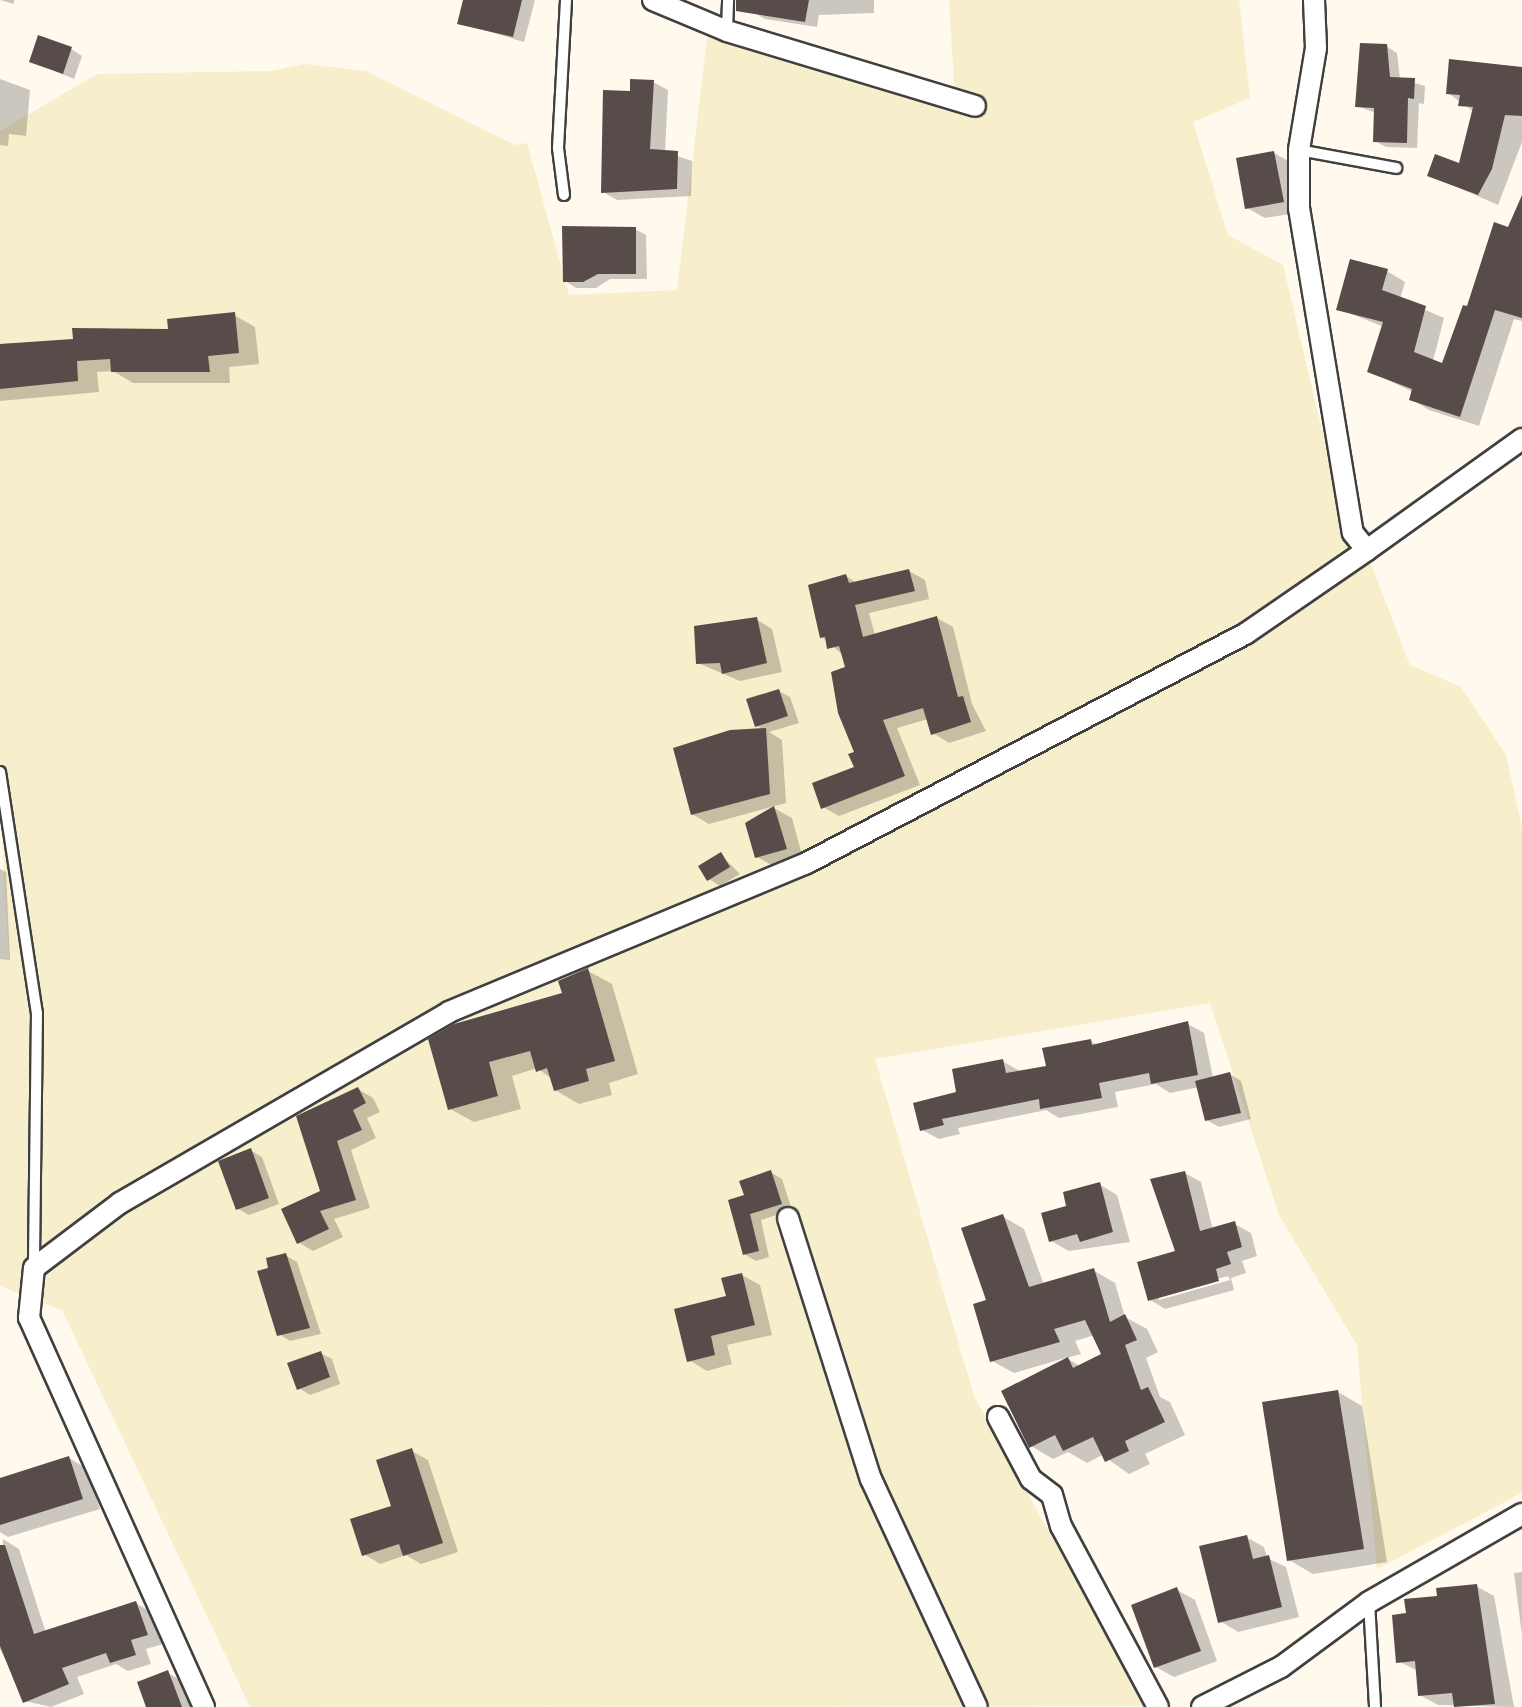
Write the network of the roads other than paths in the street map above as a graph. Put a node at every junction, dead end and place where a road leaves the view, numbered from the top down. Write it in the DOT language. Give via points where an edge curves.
graph roads {
  1 [pos="566,0"];
  2 [pos="653,0"];
  3 [pos="728,0"];
  4 [pos="1314,0"];
  5 [pos="727,31"];
  6 [pos="975,106"];
  7 [pos="1299,150"];
  8 [pos="1396,168"];
  9 [pos="564,195"];
  10 [pos="1522,439"];
  11 [pos="1367,550"];
  12 [pos="0,772"];
  13 [pos="788,1218"];
  14 [pos="34,1268"];
  15 [pos="998,1417"];
  16 [pos="1522,1514"];
  17 [pos="1369,1602"];
  18 [pos="204,1707"];
  19 [pos="977,1707"];
  20 [pos="1158,1707"];
  21 [pos="1202,1707"];
  22 [pos="1375,1707"];
  1 -- 9 [label="lane" via="558,148"];
  2 -- 5 [label="street"];
  3 -- 5 [label="lane"];
  4 -- 7 [label="street" via="1316,48"];
  5 -- 6 [label="street"];
  7 -- 8 [label="lane"];
  7 -- 11 [label="street" via="1299,208 1353,533"];
  10 -- 11 [label="street"];
  11 -- 14 [label="street" via="1245,634 805,864 449,1012 120,1203"];
  12 -- 14 [label="lane" via="37,1013"];
  13 -- 19 [label="street" via="871,1479"];
  14 -- 18 [label="street" via="29,1318"];
  15 -- 20 [label="street" via="1031,1479 1052,1495 1061,1526"];
  16 -- 17 [label="street"];
  17 -- 21 [label="street" via="1281,1667"];
  17 -- 22 [label="lane"];
}
